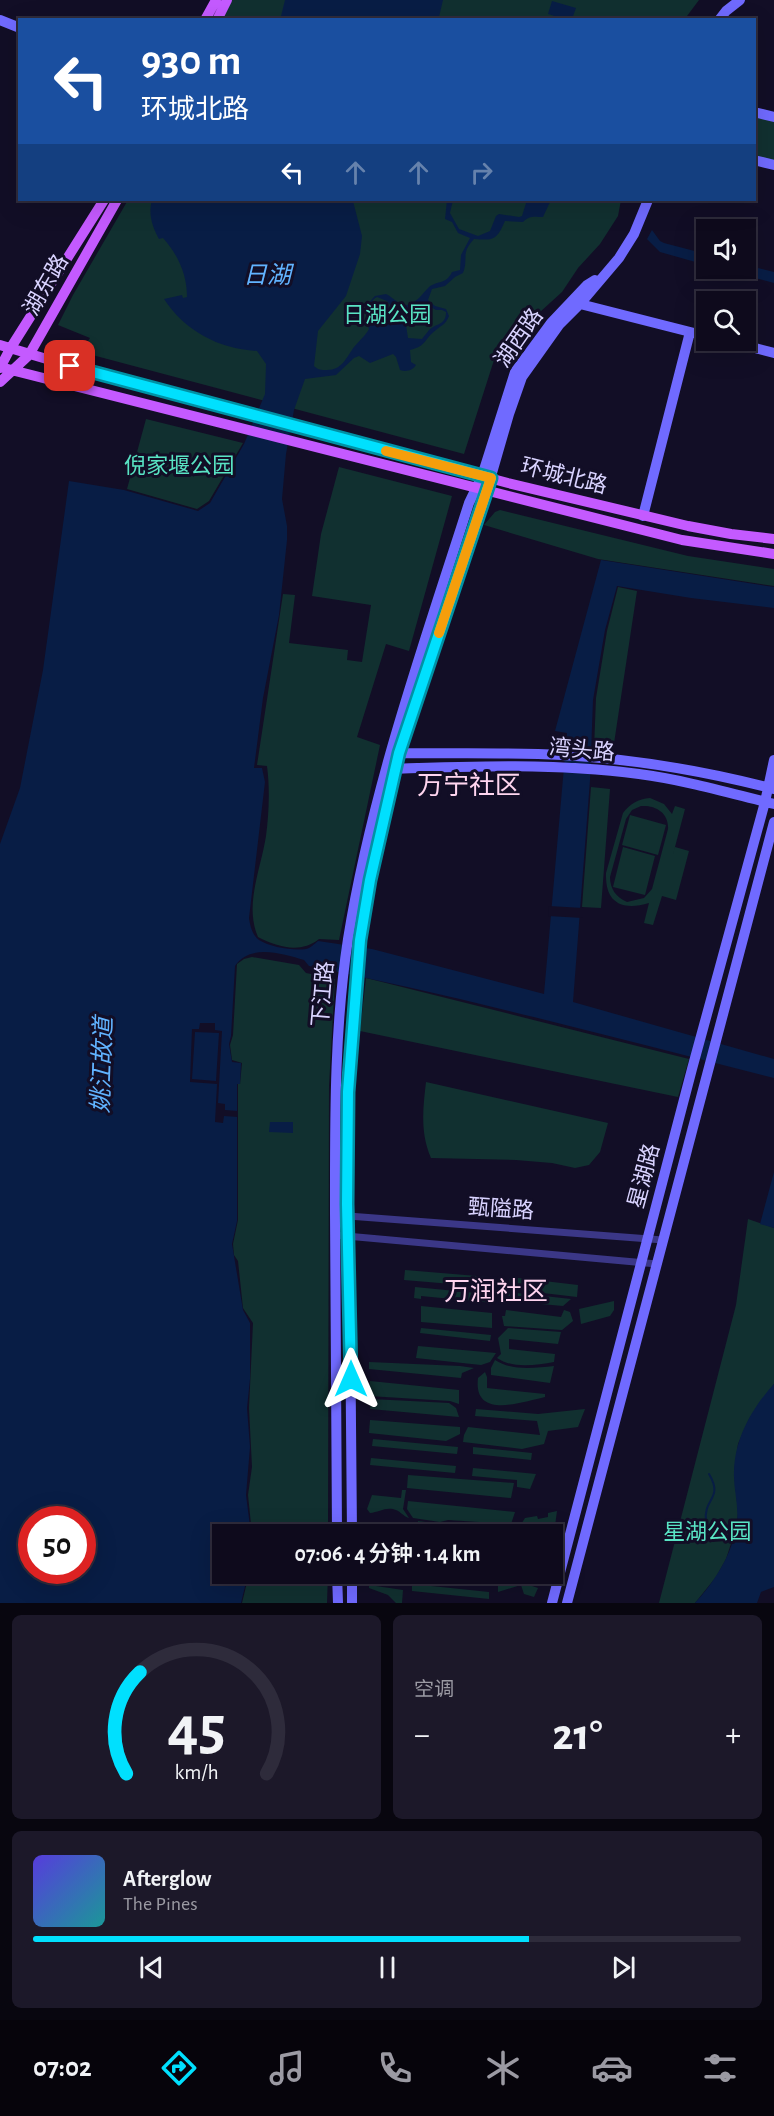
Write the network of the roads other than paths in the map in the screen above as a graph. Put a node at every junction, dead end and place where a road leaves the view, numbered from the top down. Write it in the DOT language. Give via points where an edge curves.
graph roads {
  1 [pos="216,0"];
  2 [pos="227,0"];
  3 [pos="734,0"];
  4 [pos="740,0"];
  5 [pos="722,15"];
  6 [pos="206,18"];
  7 [pos="218,18"];
  8 [pos="0,20"];
  9 [pos="18,27"];
  10 [pos="756,112"];
  11 [pos="774,117"];
  12 [pos="756,160"];
  13 [pos="774,165"];
  14 [pos="103,201"];
  15 [pos="116,201"];
  16 [pos="648,201"];
  17 [pos="577,301"];
  18 [pos="690,332"];
  19 [pos="696,334"];
  20 [pos="5,347"];
  21 [pos="756,348"];
  22 [pos="774,353"];
  23 [pos="29,355"];
  24 [pos="0,367"];
  25 [pos="13,371"];
  26 [pos="90,372"];
  27 [pos="0,382"];
  28 [pos="85,389"];
  29 [pos="486,477"];
  30 [pos="482,488"];
  31 [pos="643,516"];
  32 [pos="774,539"];
  33 [pos="774,554"];
  34 [pos="394,753"];
  35 [pos="774,760"];
  36 [pos="562,761"];
  37 [pos="390,769"];
  38 [pos="771,789"];
  39 [pos="770,803"];
  40 [pos="774,822"];
  41 [pos="655,1210"];
  42 [pos="670,1213"];
  43 [pos="335,1215"];
  44 [pos="348,1216"];
  45 [pos="335,1235"];
  46 [pos="349,1236"];
  47 [pos="648,1239"];
  48 [pos="663,1240"];
  49 [pos="641,1263"];
  50 [pos="657,1264"];
  51 [pos="337,1524"];
  52 [pos="352,1524"];
  53 [pos="337,1584"];
  54 [pos="352,1584"];
  55 [pos="338,1603"];
  56 [pos="352,1603"];
  57 [pos="552,1603"];
  58 [pos="567,1603"];
  1 -- 6 [label="main road"];
  2 -- 7 [label="main road"];
  3 -- 5 [label="main road"];
  4 -- 5 [label="main road"];
  8 -- 9 [label="main road"];
  10 -- 11 [label="main road"];
  12 -- 13 [label="main road"];
  14 -- 20 [label="main road, 湖东路"];
  15 -- 23 [label="main road, 湖东路"];
  16 -- 17 [label="main road, 湖西路" via="619,258"];
  17 -- 18 [label="main road"];
  17 -- 29 [label="main road, 湖西路" via="522,377"];
  18 -- 19 [label="main road"];
  18 -- 31 [label="main road"];
  20 -- 23 [label="main road, 环城北路"];
  20 -- 24 [label="main road, 湖东路"];
  21 -- 22 [label="main road"];
  23 -- 25 [label="main road, 湖东路"];
  23 -- 26 [label="main road, 环城北路"];
  24 -- 25 [label="main road, 环城北路"];
  25 -- 27 [label="main road, 湖东路"];
  25 -- 28 [label="main road, 环城北路"];
  26 -- 28 [label="main road"];
  26 -- 29 [label="main road, 环城北路"];
  28 -- 30 [label="main road, 环城北路"];
  29 -- 30 [label="main road, 下江路"];
  29 -- 31 [label="main road, 环城北路"];
  30 -- 33 [label="main road, 环城北路" via="682,540"];
  30 -- 34 [label="main road, 下江路" via="470,503"];
  31 -- 32 [label="main road, 环城北路"];
  34 -- 36 [label="main road, 湾头路" via="490,753"];
  34 -- 37 [label="main road, 下江路"];
  35 -- 38 [label="main road, 星湖路"];
  36 -- 37 [label="main road, 湾头路"];
  36 -- 38 [label="main road, 湾头路" via="596,758 670,767"];
  36 -- 39 [label="main road, 湾头路" via="689,783"];
  37 -- 43 [label="main road, 下江路" via="359,877 342,987 335,1096"];
  37 -- 44 [label="main road, 下江路" via="359,945 348,1092"];
  38 -- 39 [label="main road, 星湖路"];
  39 -- 41 [label="main road, 星湖路"];
  40 -- 42 [label="main road, 星湖路"];
  41 -- 42 [label="main road"];
  41 -- 47 [label="main road, 星湖路"];
  42 -- 48 [label="main road, 星湖路"];
  43 -- 44 [label="street, 甄隘路"];
  43 -- 45 [label="main road, 下江路"];
  44 -- 46 [label="main road, 下江路"];
  44 -- 47 [label="street, 甄隘路"];
  45 -- 46 [label="street, 甄隘路"];
  45 -- 51 [label="main road, 下江路"];
  46 -- 49 [label="street, 甄隘路"];
  46 -- 52 [label="main road, 下江路"];
  47 -- 48 [label="street, 甄隘路"];
  47 -- 49 [label="main road, 星湖路"];
  48 -- 50 [label="main road, 星湖路"];
  49 -- 50 [label="street, 甄隘路"];
  49 -- 57 [label="main road, 星湖路"];
  50 -- 58 [label="main road, 星湖路"];
  53 -- 55 [label="main road"];
  54 -- 56 [label="main road"];
}
